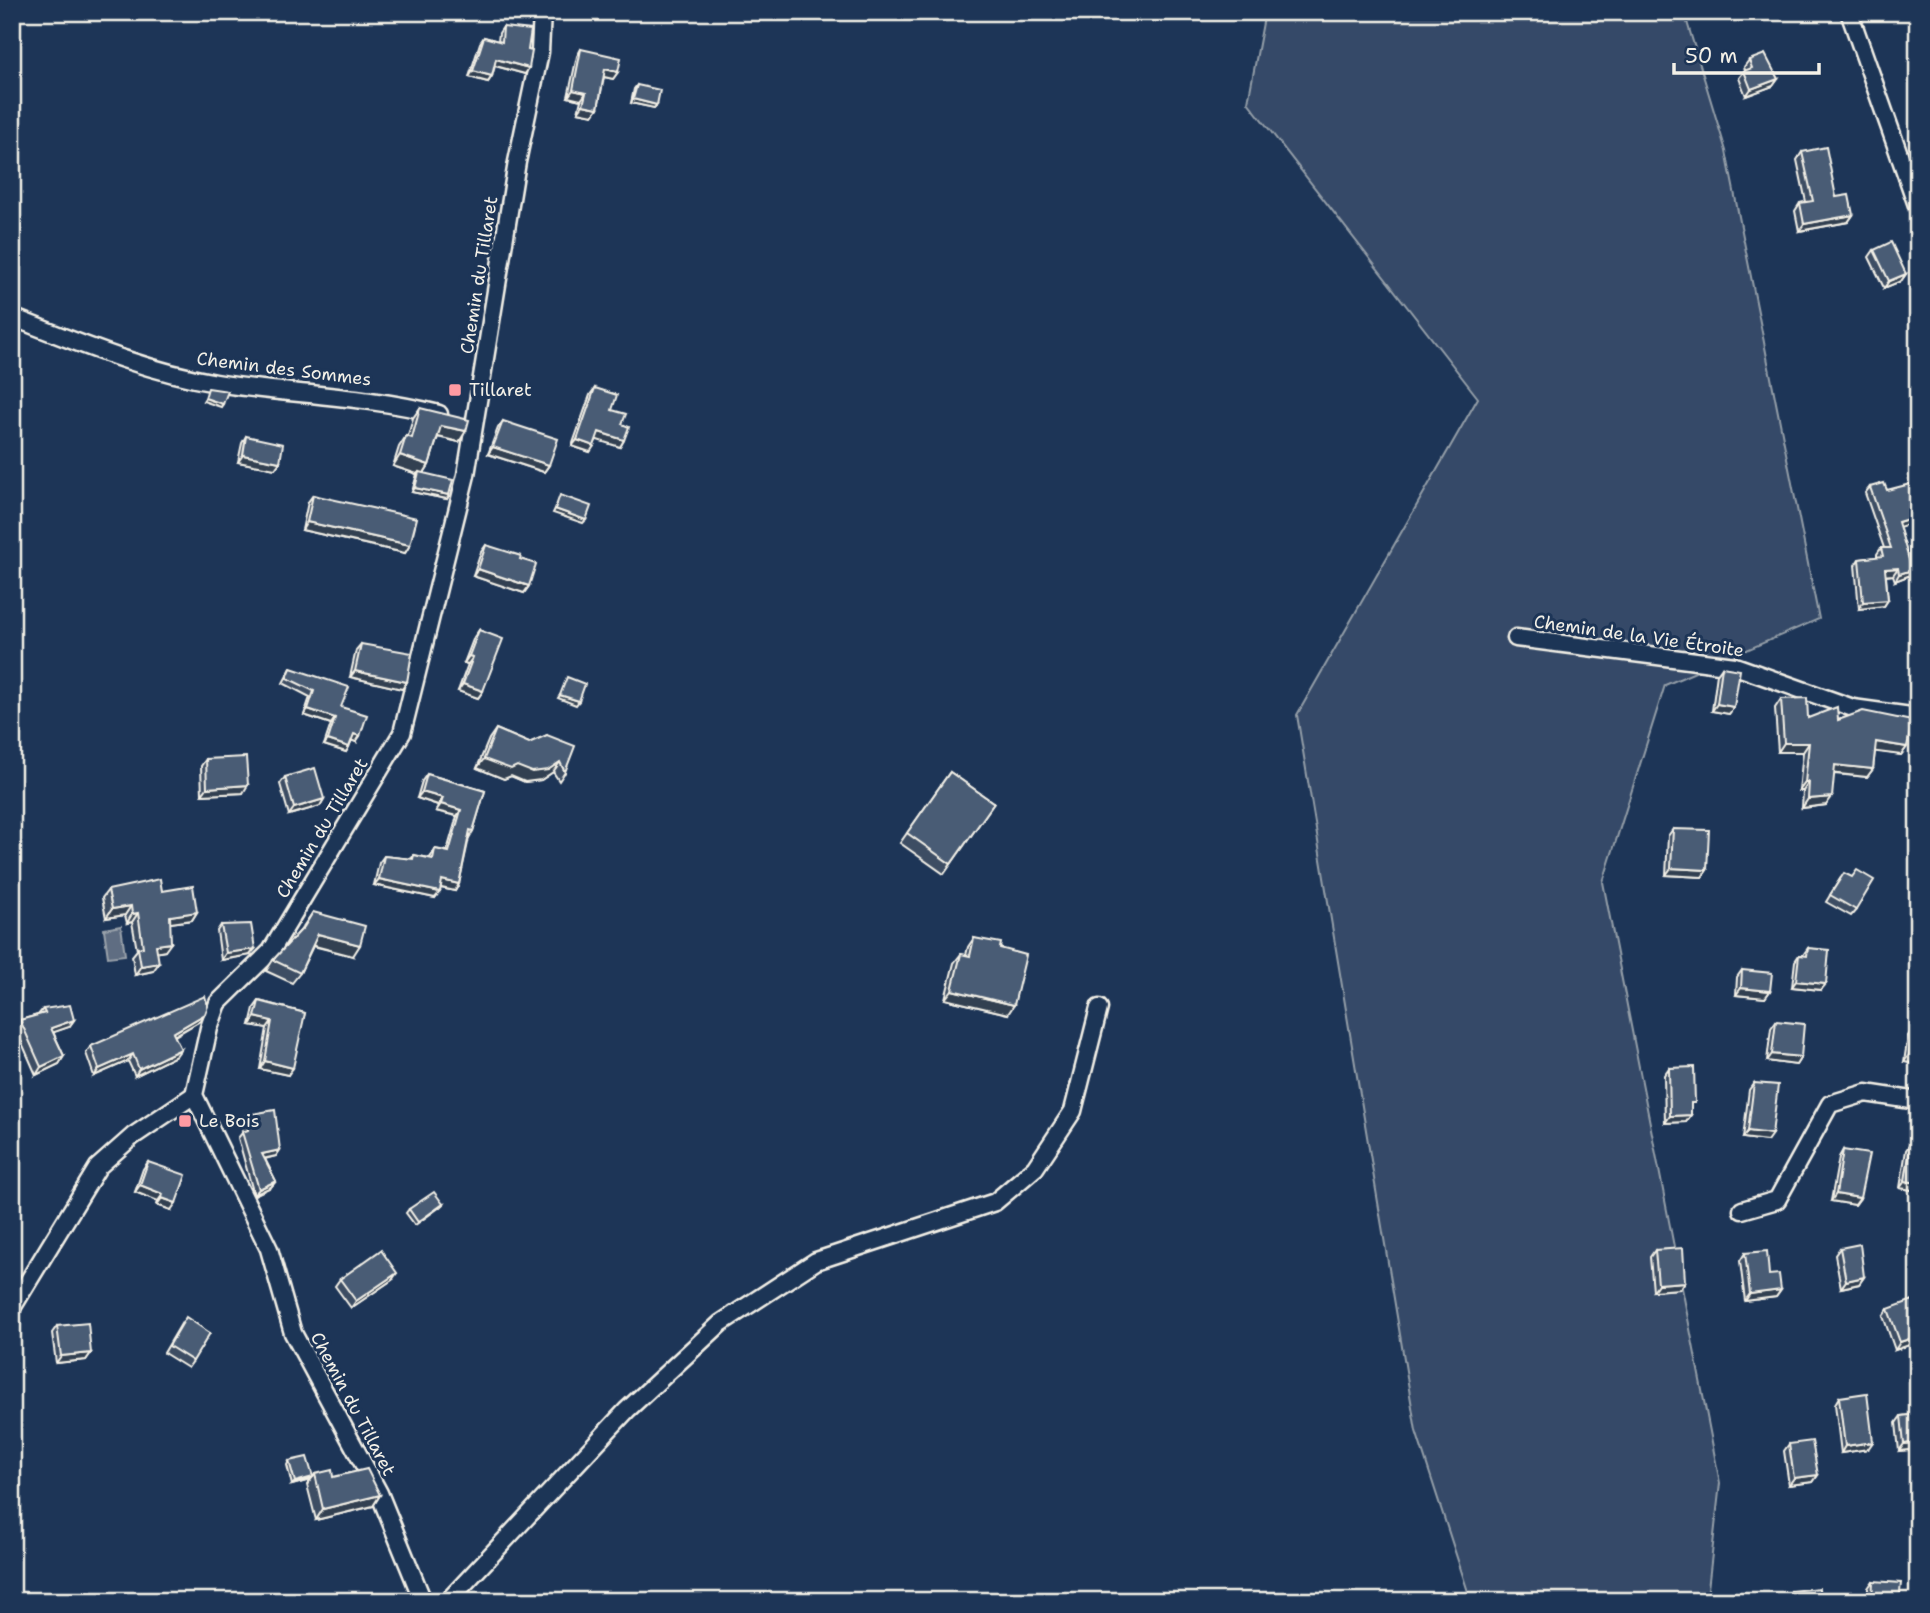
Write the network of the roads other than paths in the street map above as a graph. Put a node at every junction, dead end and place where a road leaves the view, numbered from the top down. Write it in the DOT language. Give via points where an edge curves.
graph roads {
  1 [pos="542,12"];
  2 [pos="1850,12"];
  3 [pos="1918,208"];
  4 [pos="12,317"];
  5 [pos="462,420"];
  6 [pos="1516,638"];
  7 [pos="1918,717"];
  8 [pos="1099,1008"];
  9 [pos="194,1095"];
  10 [pos="1918,1101"];
  11 [pos="1742,1210"];
  12 [pos="12,1308"];
  13 [pos="423,1601"];
  14 [pos="448,1601"];
  1 -- 5 [label="street, Chemin du Tillaret" via="540,52"];
  2 -- 3 [label="street"];
  4 -- 5 [label="street, Chemin des Sommes" via="123,360 214,383 387,401"];
  5 -- 9 [label="street, Chemin du Tillaret" via="466,475 402,733 271,951 218,1003"];
  6 -- 7 [label="street, Chemin de la Vie Étroite" via="1735,666 1853,708"];
  8 -- 14 [label="street" via="1073,1111 1035,1168 995,1202 816,1261 721,1323 627,1410"];
  9 -- 12 [label="street" via="133,1136 98,1167"];
  9 -- 13 [label="street, Chemin du Tillaret" via="269,1249 293,1332 379,1493"];
  10 -- 11 [label="street" via="1866,1093 1830,1104 1777,1200"];
}
